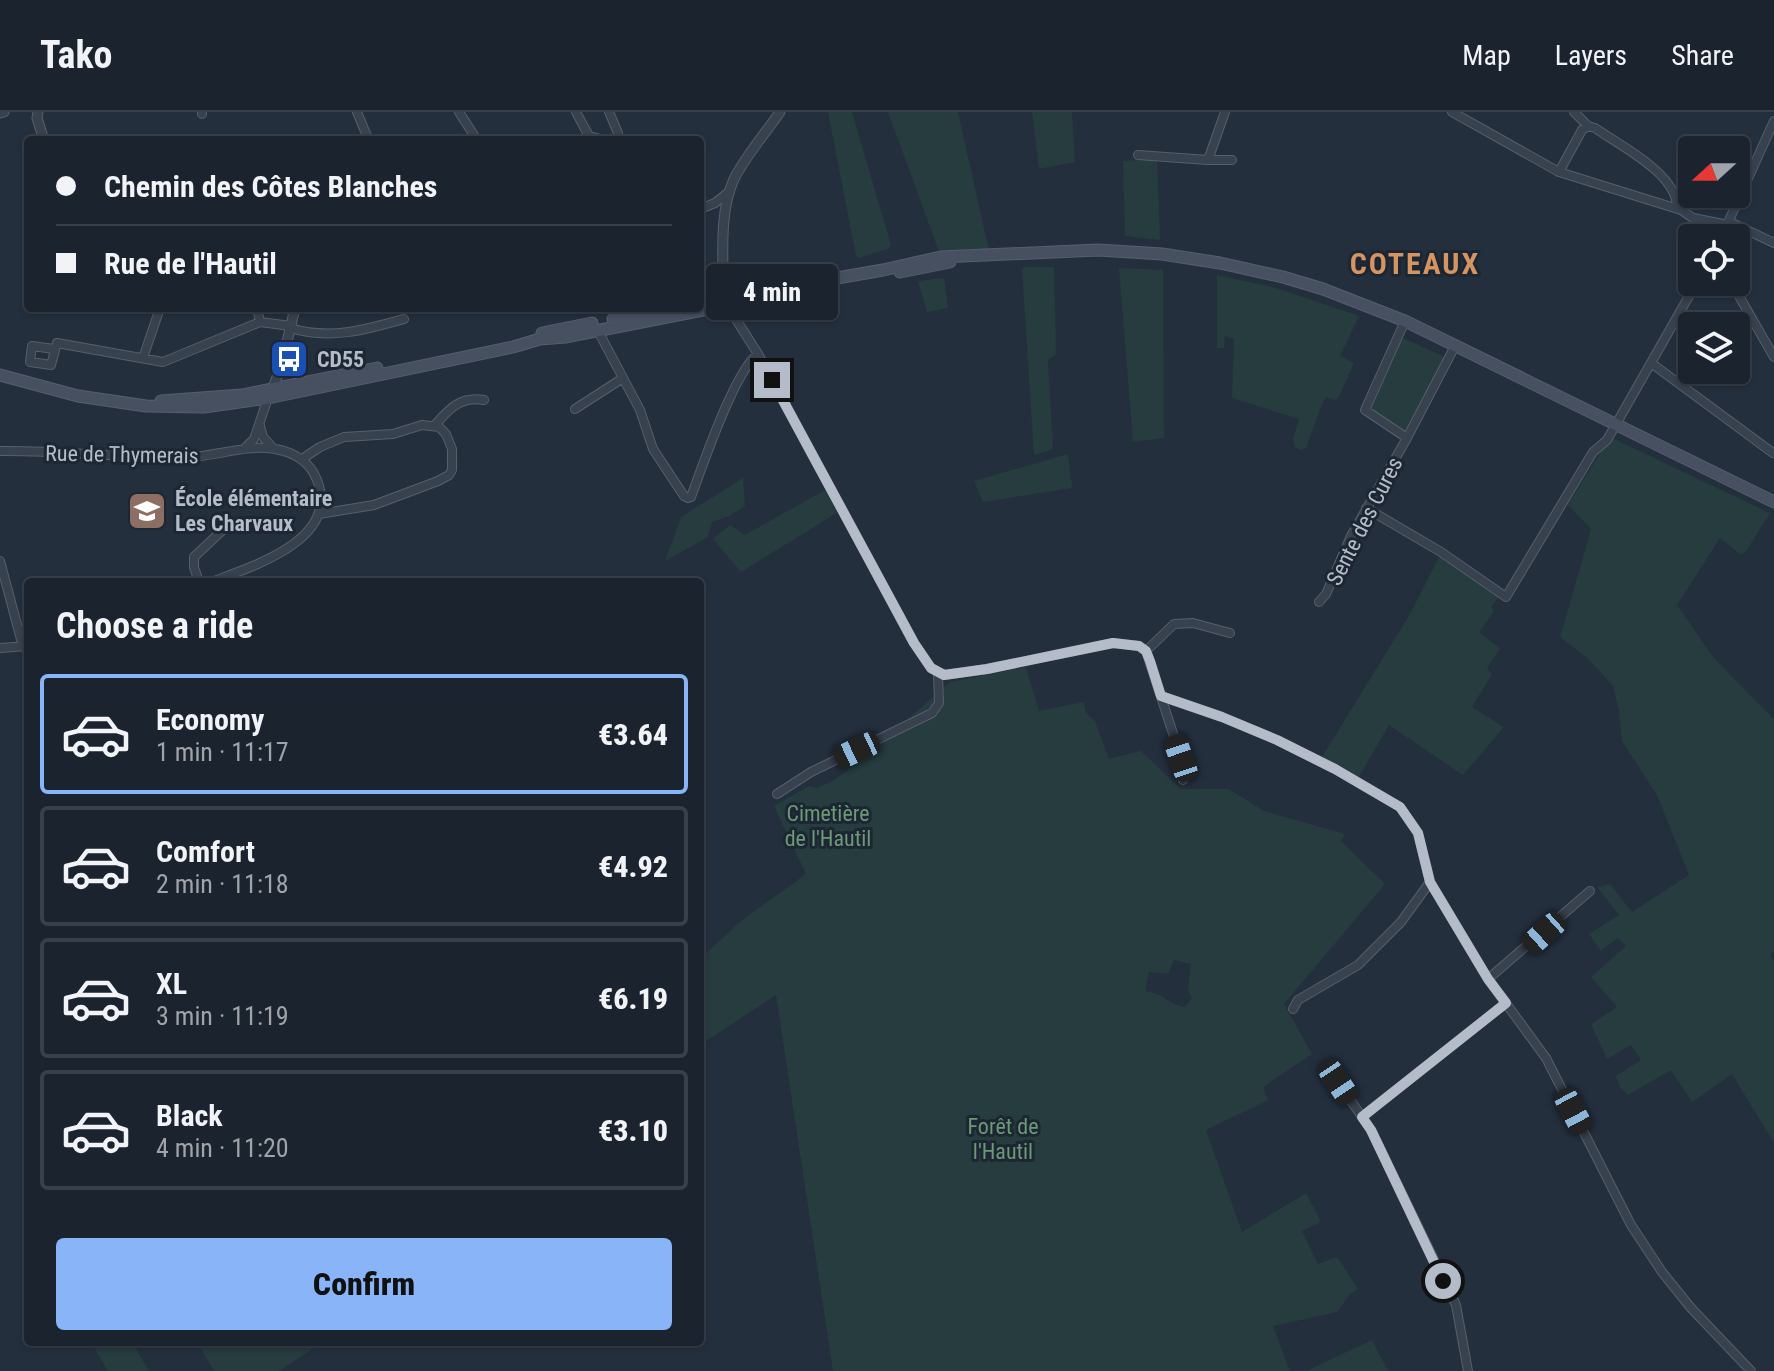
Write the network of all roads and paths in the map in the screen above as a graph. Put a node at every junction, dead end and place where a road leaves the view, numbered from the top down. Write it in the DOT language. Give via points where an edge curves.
graph roads {
  1 [pos="357,112"];
  2 [pos="459,112"];
  3 [pos="576,112"];
  4 [pos="609,112"];
  5 [pos="780,112"];
  6 [pos="1225,112"];
  7 [pos="1452,112"];
  8 [pos="1574,112"];
  9 [pos="33,113"];
  10 [pos="1774,121"];
  11 [pos="1588,126"];
  12 [pos="42,136"];
  13 [pos="367,136"];
  14 [pos="474,136"];
  15 [pos="589,136"];
  16 [pos="617,136"];
  17 [pos="1138,155"];
  18 [pos="1208,160"];
  19 [pos="1232,160"];
  20 [pos="1559,172"];
  21 [pos="730,191"];
  22 [pos="715,203"];
  23 [pos="727,204"];
  24 [pos="704,207"];
  25 [pos="1677,208"];
  26 [pos="1693,218"];
  27 [pos="1698,224"];
  28 [pos="1729,224"];
  29 [pos="1750,233"];
  30 [pos="1774,243"];
  31 [pos="1689,296"];
  32 [pos="1739,296"];
  33 [pos="732,301"];
  34 [pos="704,302"];
  35 [pos="704,307"];
  36 [pos="258,312"];
  37 [pos="294,312"];
  38 [pos="647,312"];
  39 [pos="679,312"];
  40 [pos="158,314"];
  41 [pos="404,319"];
  42 [pos="1405,321"];
  43 [pos="260,322"];
  44 [pos="291,327"];
  45 [pos="597,329"];
  46 [pos="1455,346"];
  47 [pos="54,349"];
  48 [pos="758,354"];
  49 [pos="1774,357"];
  50 [pos="143,358"];
  51 [pos="1651,363"];
  52 [pos="0,375"];
  53 [pos="623,378"];
  54 [pos="270,393"];
  55 [pos="484,400"];
  56 [pos="111,401"];
  57 [pos="575,409"];
  58 [pos="435,425"];
  59 [pos="1614,425"];
  60 [pos="1407,438"];
  61 [pos="258,441"];
  62 [pos="0,451"];
  63 [pos="1773,453"];
  64 [pos="302,459"];
  65 [pos="1774,502"];
  66 [pos="1366,508"];
  67 [pos="319,514"];
  68 [pos="230,523"];
  69 [pos="0,561"];
  70 [pos="198,578"];
  71 [pos="221,578"];
  72 [pos="1319,602"];
  73 [pos="1230,633"];
  74 [pos="24,643"];
  75 [pos="24,646"];
  76 [pos="0,648"];
  77 [pos="1146,651"];
  78 [pos="938,674"];
  79 [pos="1161,696"];
  80 [pos="1183,780"];
  81 [pos="777,794"];
  82 [pos="1430,882"];
  83 [pos="1590,891"];
  84 [pos="1488,979"];
  85 [pos="1506,1003"];
  86 [pos="1293,1009"];
  87 [pos="1338,1082"];
  88 [pos="1362,1117"];
  89 [pos="1468,1371"];
  90 [pos="1751,1371"];
  1 -- 13 [label="street"];
  2 -- 14 [label="street"];
  3 -- 15 [label="street"];
  4 -- 16 [label="street"];
  5 -- 21 [label="street"];
  6 -- 18 [label="street"];
  7 -- 20 [label="street"];
  8 -- 11 [label="street"];
  9 -- 12 [label="street"];
  10 -- 28 [label="street"];
  11 -- 20 [label="street"];
  11 -- 25 [label="street" via="1656,171 1671,189"];
  17 -- 18 [label="street"];
  18 -- 19 [label="street"];
  20 -- 25 [label="street"];
  21 -- 22 [label="street"];
  21 -- 23 [label="street"];
  22 -- 23 [label="street"];
  22 -- 24 [label="street"];
  23 -- 33 [label="street" via="724,256"];
  25 -- 26 [label="street"];
  26 -- 27 [label="street"];
  26 -- 28 [label="street"];
  29 -- 30 [label="street"];
  31 -- 51 [label="street"];
  32 -- 49 [label="street"];
  33 -- 34 [label="main road"];
  33 -- 35 [label="main road"];
  33 -- 42 [label="main road" via="990,255 1090,250 1188,257 1283,277"];
  33 -- 48 [label="street"];
  36 -- 43 [label="street"];
  37 -- 44 [label="street"];
  38 -- 54 [label="main road"];
  39 -- 45 [label="main road"];
  40 -- 50 [label="street"];
  41 -- 44 [label="street" via="319,335"];
  42 -- 46 [label="main road"];
  42 -- 60 [label="street, Sente des Cures" via="1365,410"];
  43 -- 44 [label="street"];
  43 -- 50 [label="street" via="163,362"];
  44 -- 54 [label="street"];
  45 -- 53 [label="street"];
  45 -- 54 [label="main road"];
  46 -- 59 [label="main road"];
  46 -- 60 [label="street, Sente des Cures"];
  47 -- 50 [label="street" via="57,343"];
  48 -- 53 [label="street" via="734,392 688,498 653,449"];
  48 -- 78 [label="street" via="914,643"];
  51 -- 59 [label="street"];
  51 -- 63 [label="street"];
  52 -- 56 [label="main road"];
  53 -- 57 [label="street"];
  54 -- 56 [label="main road"];
  54 -- 56 [label="main road" via="204,407"];
  54 -- 61 [label="street"];
  55 -- 58 [label="street" via="460,401"];
  58 -- 64 [label="street" via="344,437"];
  58 -- 67 [label="street" via="452,449 449,475 374,505"];
  59 -- 65 [label="main road"];
  59 -- 66 [label="street" via="1506,597"];
  60 -- 66 [label="street, Sente des Cures"];
  61 -- 62 [label="street, Rue de Thymerais" via="244,449 188,457"];
  61 -- 64 [label="street"];
  64 -- 67 [label="street" via="319,487"];
  66 -- 72 [label="street, Sente des Cures"];
  67 -- 71 [label="street" via="296,543"];
  68 -- 70 [label="street" via="194,557"];
  69 -- 74 [label="street"];
  73 -- 77 [label="street" via="1193,623 1174,624"];
  75 -- 76 [label="street"];
  77 -- 78 [label="street" via="1113,643"];
  77 -- 79 [label="street"];
  78 -- 81 [label="street" via="939,703 932,713"];
  79 -- 80 [label="street"];
  79 -- 82 [label="street" via="1277,740 1382,794 1400,807 1418,833"];
  82 -- 84 [label="street"];
  82 -- 86 [label="street" via="1401,922 1358,965 1298,1000"];
  83 -- 84 [label="street"];
  84 -- 85 [label="street"];
  85 -- 88 [label="street"];
  85 -- 90 [label="street" via="1546,1058 1631,1225 1662,1272"];
  87 -- 88 [label="street"];
  88 -- 89 [label="street" via="1456,1305"];
}
